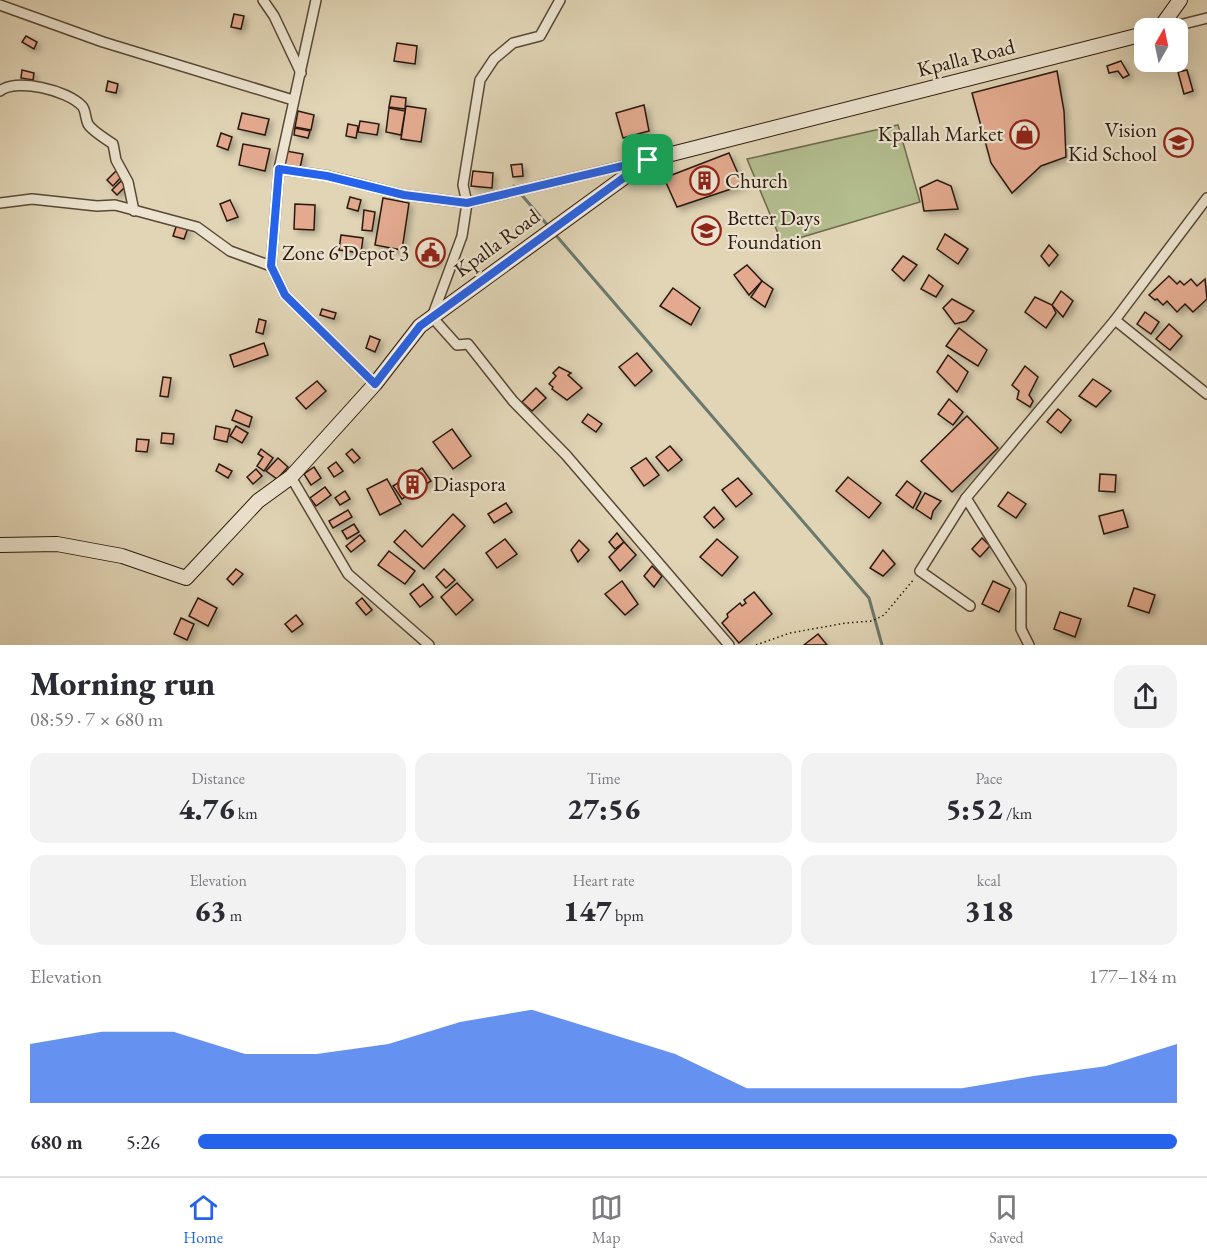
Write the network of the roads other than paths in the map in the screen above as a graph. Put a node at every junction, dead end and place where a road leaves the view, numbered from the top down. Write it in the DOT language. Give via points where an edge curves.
graph roads {
  1 [pos="263,0"];
  2 [pos="316,0"];
  3 [pos="560,0"];
  4 [pos="1180,0"];
  5 [pos="0,5"];
  6 [pos="1167,18"];
  7 [pos="1207,18"];
  8 [pos="1188,23"];
  9 [pos="1134,37"];
  10 [pos="301,73"];
  11 [pos="0,91"];
  12 [pos="293,100"];
  13 [pos="648,160"];
  14 [pos="279,169"];
  15 [pos="1207,198"];
  16 [pos="0,203"];
  17 [pos="467,203"];
  18 [pos="134,211"];
  19 [pos="271,266"];
  20 [pos="432,317"];
  21 [pos="1115,320"];
  22 [pos="375,384"];
  23 [pos="1207,394"];
  24 [pos="291,477"];
  25 [pos="966,498"];
  26 [pos="0,545"];
  27 [pos="970,606"];
  28 [pos="429,645"];
  29 [pos="729,645"];
  30 [pos="1029,645"];
  1 -- 10 [label="street"];
  2 -- 10 [label="street"];
  3 -- 17 [label="street" via="540,36 513,43 494,59 480,80 464,185"];
  4 -- 6 [label="street"];
  5 -- 12 [label="street" via="104,42"];
  7 -- 8 [label="street"];
  9 -- 13 [label="street, Kpalla Road"];
  10 -- 12 [label="street"];
  11 -- 18 [label="street" via="13,84 52,90 82,106 88,125 113,144"];
  12 -- 14 [label="street"];
  13 -- 17 [label="street"];
  13 -- 20 [label="street, Kpalla Road"];
  14 -- 17 [label="street" via="404,195"];
  14 -- 19 [label="street"];
  15 -- 21 [label="street"];
  16 -- 18 [label="street" via="32,199 115,205"];
  17 -- 20 [label="street" via="462,236"];
  18 -- 19 [label="street" via="197,227 230,251"];
  19 -- 22 [label="street" via="285,295"];
  20 -- 22 [label="street, Kpalla Road" via="420,326"];
  20 -- 29 [label="street" via="457,345 468,344 513,401 566,455"];
  21 -- 23 [label="street"];
  21 -- 25 [label="street"];
  22 -- 24 [label="street, Kpalla Road"];
  24 -- 26 [label="street, Kpalla Road" via="258,501 186,578 122,556 57,544"];
  24 -- 28 [label="street" via="348,574"];
  25 -- 27 [label="street" via="920,571"];
  25 -- 30 [label="street" via="1021,586 1021,629"];
}
